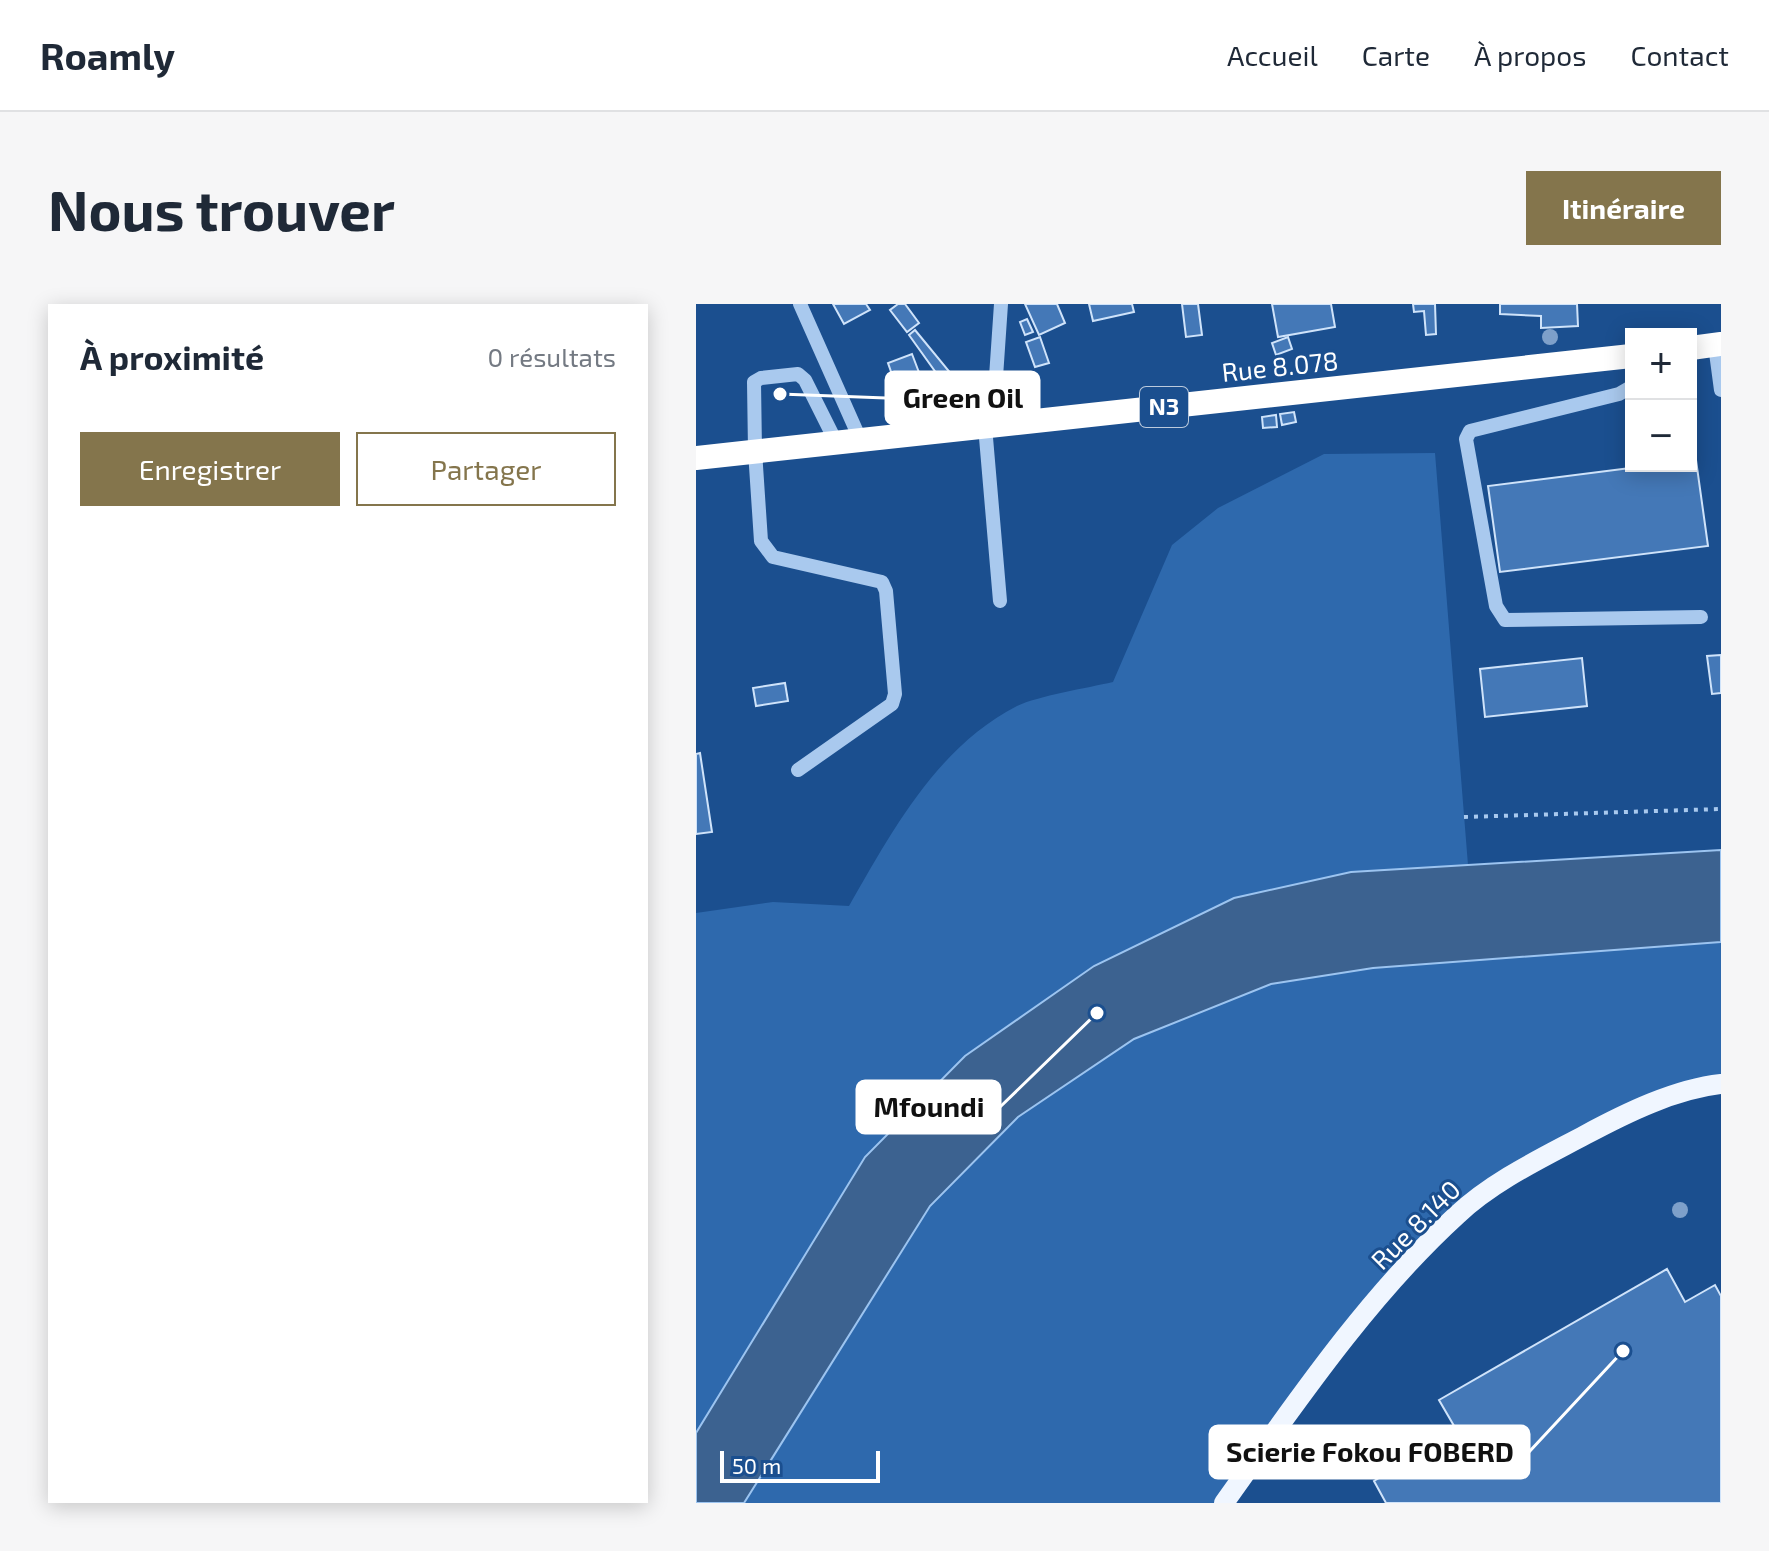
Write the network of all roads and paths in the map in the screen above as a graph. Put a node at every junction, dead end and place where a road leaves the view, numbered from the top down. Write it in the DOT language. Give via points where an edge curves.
graph roads {
  1 [pos="800,304"];
  2 [pos="1001,304"];
  3 [pos="1709,346"];
  4 [pos="1625,357"];
  5 [pos="1625,390"];
  6 [pos="1721,390"];
  7 [pos="996,425"];
  8 [pos="848,441"];
  9 [pos="755,451"];
  10 [pos="696,458"];
  11 [pos="1000,601"];
  12 [pos="1701,617"];
  13 [pos="798,770"];
  14 [pos="1721,809"];
  15 [pos="1464,817"];
  16 [pos="1721,1084"];
  17 [pos="1224,1503"];
  1 -- 8 [label="street"];
  2 -- 7 [label="street"];
  3 -- 6 [label="street"];
  4 -- 7 [label="highway, Rue 8.078 / N3"];
  5 -- 12 [label="street" via="1470,431 1466,439 1496,606 1505,620"];
  7 -- 8 [label="highway, Rue 8.078 / N3"];
  7 -- 11 [label="street"];
  8 -- 9 [label="highway, Rue 8.078 / N3"];
  8 -- 9 [label="street" via="798,374 754,382"];
  9 -- 10 [label="highway, Rue 8.078 / N3"];
  9 -- 13 [label="street" via="765,550 773,557 882,582 886,591 892,704"];
  14 -- 15 [label="path"];
  16 -- 17 [label="main road, Rue 8.140" via="1695,1087 1607,1123 1522,1168 1458,1213 1406,1267 1303,1393"];
}
